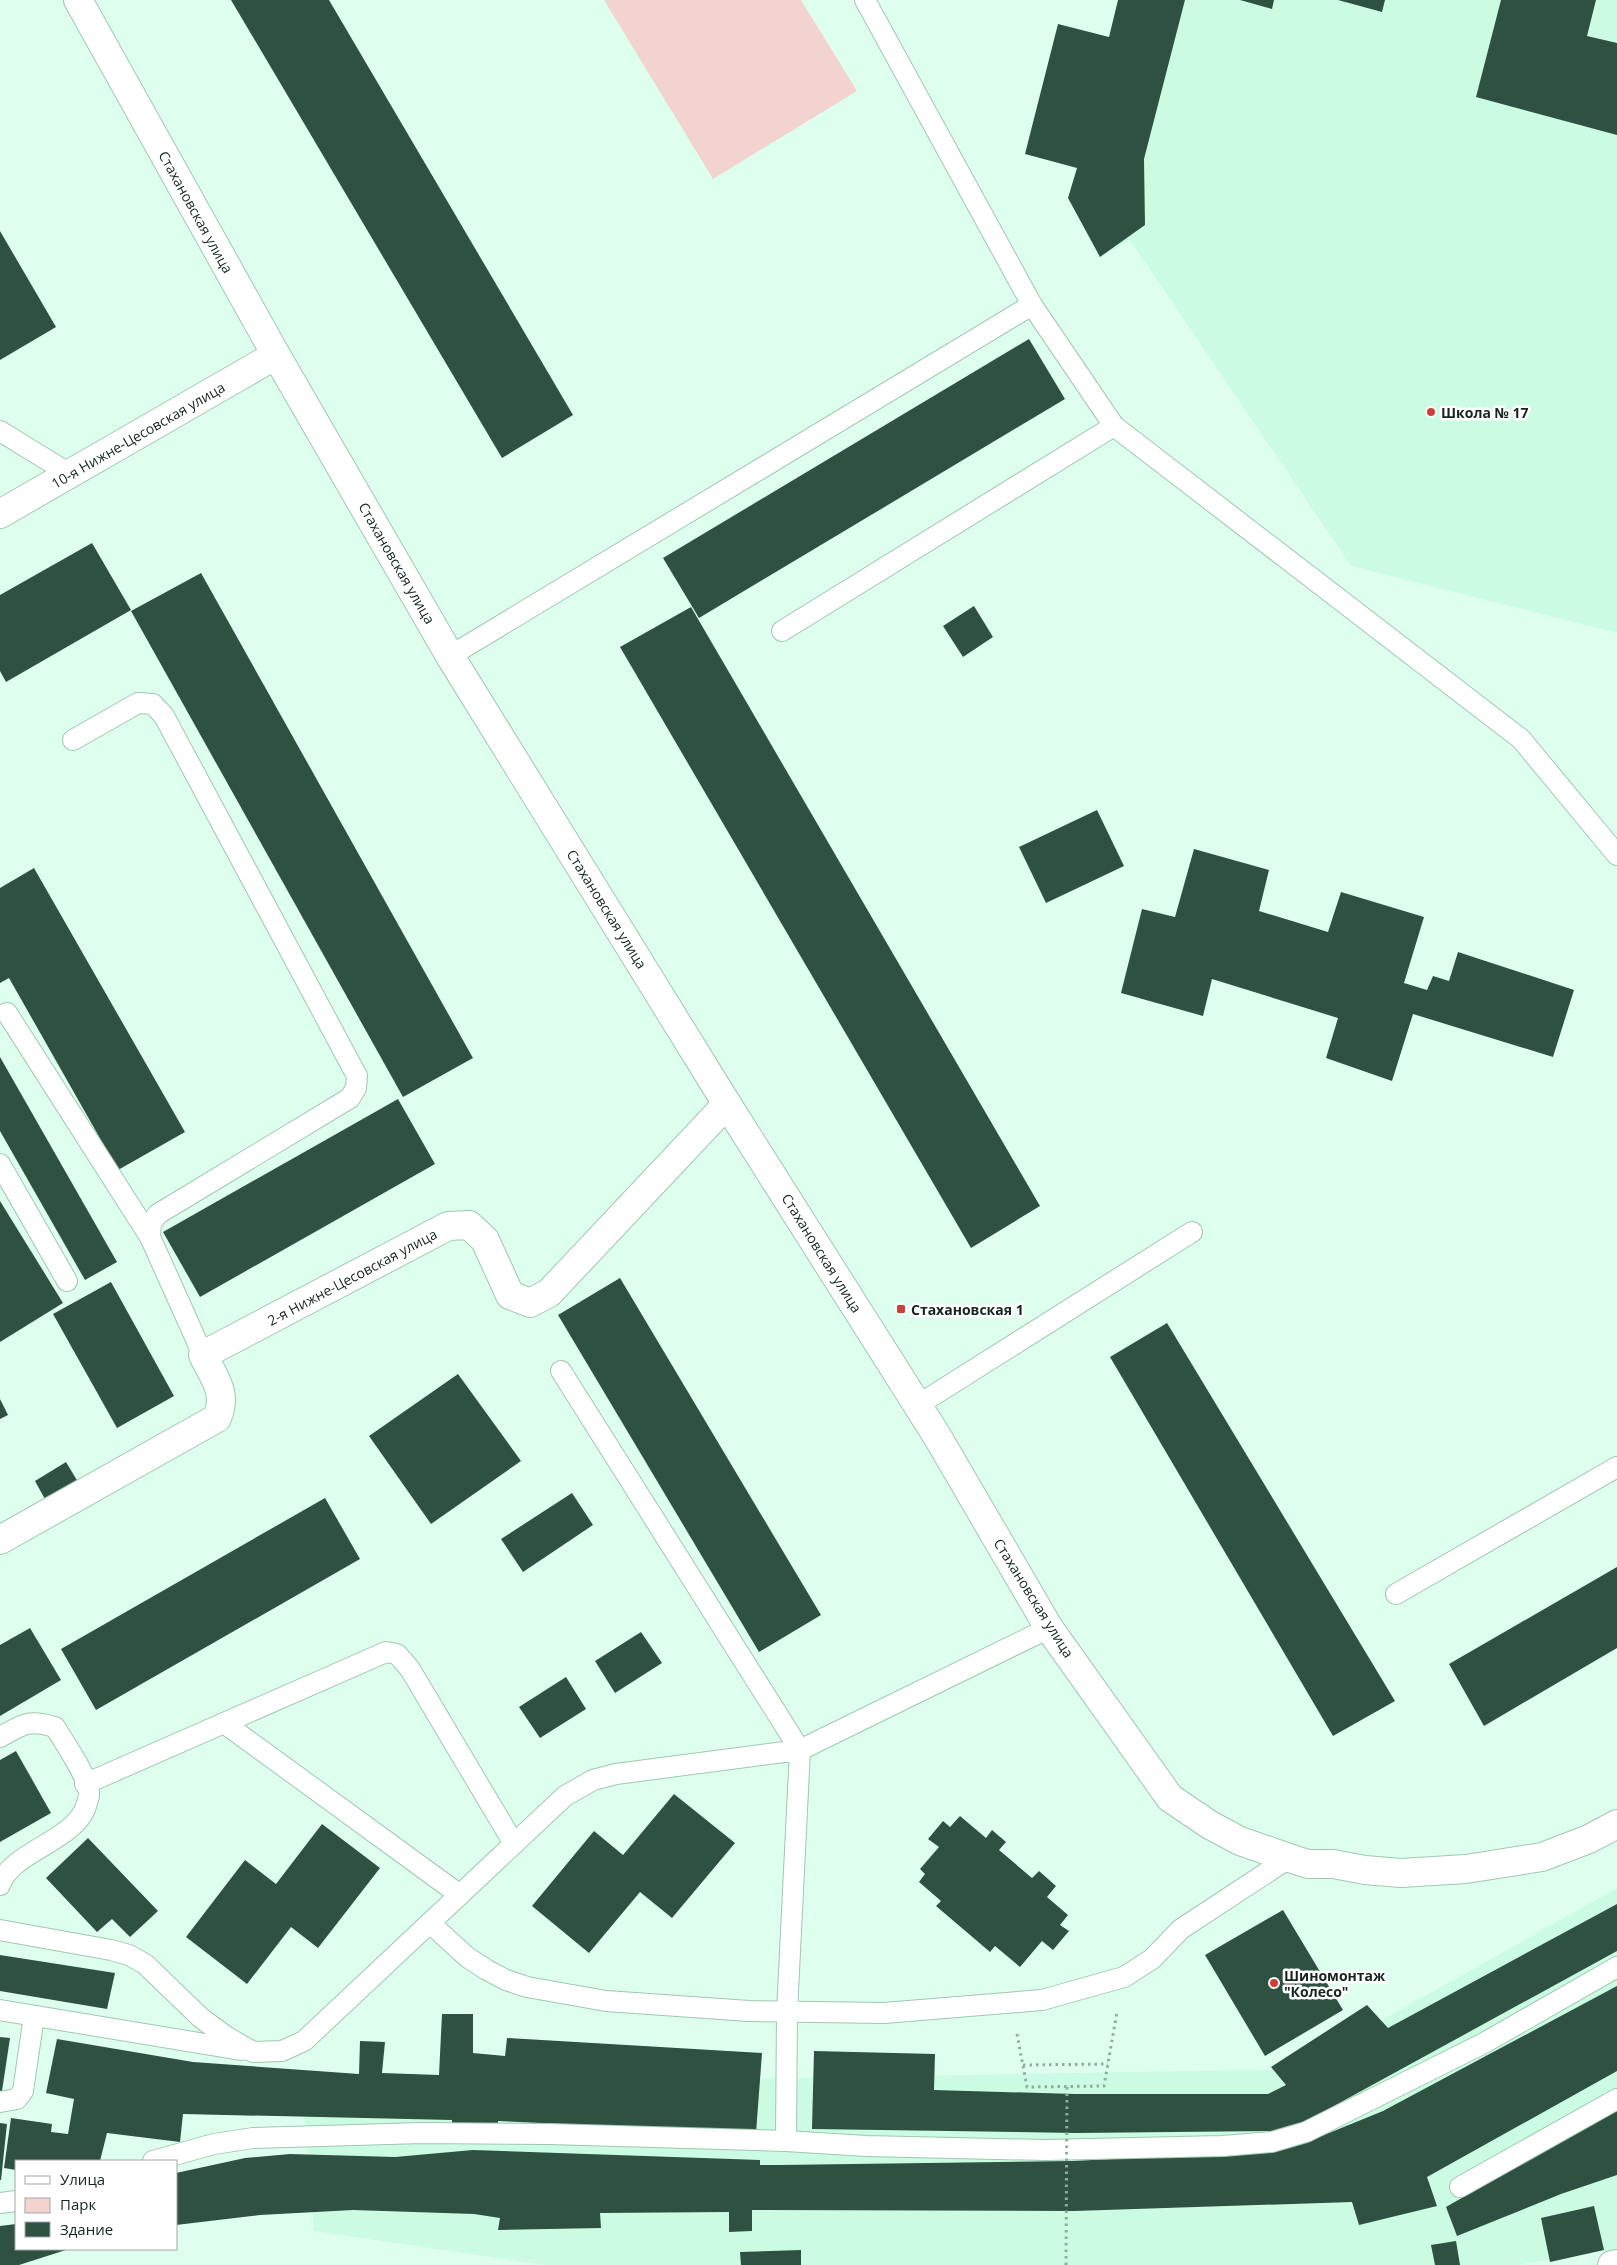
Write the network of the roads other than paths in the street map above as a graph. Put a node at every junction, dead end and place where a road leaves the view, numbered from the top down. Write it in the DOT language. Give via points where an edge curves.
graph roads {
  1 [pos="78,0"];
  2 [pos="865,0"];
  3 [pos="1032,305"];
  4 [pos="276,356"];
  5 [pos="1114,426"];
  6 [pos="0,431"];
  7 [pos="70,474"];
  8 [pos="0,514"];
  9 [pos="782,631"];
  10 [pos="450,656"];
  11 [pos="73,740"];
  12 [pos="1617,856"];
  13 [pos="8,1014"];
  14 [pos="727,1104"];
  15 [pos="0,1164"];
  16 [pos="1192,1232"];
  17 [pos="150,1237"];
  18 [pos="67,1281"];
  19 [pos="203,1355"];
  20 [pos="561,1371"];
  21 [pos="918,1405"];
  22 [pos="1617,1467"];
  23 [pos="0,1540"];
  24 [pos="1396,1594"];
  25 [pos="1049,1628"];
  26 [pos="224,1722"];
  27 [pos="0,1737"];
  28 [pos="800,1750"];
  29 [pos="85,1784"];
  30 [pos="1617,1824"];
  31 [pos="514,1844"];
  32 [pos="1289,1858"];
  33 [pos="0,1885"];
  34 [pos="460,1895"];
  35 [pos="430,1923"];
  36 [pos="0,1930"];
  37 [pos="1617,1967"];
  38 [pos="0,2010"];
  39 [pos="787,2012"];
  40 [pos="34,2016"];
  41 [pos="253,2052"];
  42 [pos="1617,2099"];
  43 [pos="0,2102"];
  44 [pos="786,2141"];
  45 [pos="158,2160"];
  46 [pos="1460,2187"];
  47 [pos="15,2201"];
  48 [pos="0,2203"];
  49 [pos="1617,2264"];
  50 [pos="1612,2265"];
  1 -- 4 [label="street, Стахановская улица"];
  2 -- 3 [label="lane"];
  3 -- 5 [label="lane"];
  3 -- 10 [label="lane"];
  4 -- 7 [label="street, 10-я Нижне-Цесовская улица"];
  4 -- 10 [label="street, Стахановская улица"];
  5 -- 9 [label="lane"];
  5 -- 12 [label="lane" via="1521,739"];
  6 -- 7 [label="lane"];
  7 -- 8 [label="street, 10-я Нижне-Цесовская улица"];
  10 -- 14 [label="street, Стахановская улица"];
  11 -- 17 [label="lane" via="138,703 154,704 357,1076 356,1088 350,1098 158,1214 151,1223"];
  13 -- 17 [label="lane"];
  14 -- 19 [label="street, 2-я Нижне-Цесовская улица" via="549,1293 530,1303 510,1295 484,1240 469,1225 448,1226"];
  14 -- 21 [label="street, Стахановская улица"];
  15 -- 18 [label="lane"];
  16 -- 21 [label="lane"];
  17 -- 19 [label="lane"];
  19 -- 23 [label="street" via="222,1393 222,1406 217,1418"];
  20 -- 28 [label="lane"];
  21 -- 25 [label="street, Стахановская улица"];
  22 -- 24 [label="lane"];
  25 -- 28 [label="lane"];
  25 -- 32 [label="street, Стахановская улица" via="1170,1798 1240,1841"];
  26 -- 29 [label="lane"];
  26 -- 31 [label="lane" via="374,1656 386,1652 397,1654 410,1669"];
  26 -- 34 [label="lane"];
  27 -- 29 [label="lane" via="22,1725 37,1722 55,1727"];
  28 -- 31 [label="lane" via="616,1774 593,1780 565,1796"];
  28 -- 39 [label="lane"];
  29 -- 33 [label="lane" via="90,1792 78,1821 10,1870"];
  30 -- 32 [label="street" via="1542,1858 1466,1870 1402,1873 1308,1864"];
  31 -- 34 [label="lane"];
  32 -- 39 [label="lane" via="1181,1929 1152,1958 1124,1976 1042,2000 884,2013"];
  34 -- 35 [label="lane"];
  35 -- 39 [label="lane" via="467,1957 506,1980 527,1987 606,2001"];
  35 -- 41 [label="lane" via="304,2041 282,2051"];
  36 -- 41 [label="lane" via="129,1955 145,1964 201,2018"];
  37 -- 44 [label="lane" via="1475,2048 1306,2132 1272,2142 1045,2150"];
  38 -- 40 [label="lane"];
  39 -- 44 [label="lane"];
  40 -- 41 [label="lane"];
  40 -- 43 [label="lane" via="22,2091 17,2099"];
  42 -- 46 [label="lane"];
  44 -- 45 [label="lane" via="422,2133 253,2138 214,2144"];
  47 -- 48 [label="lane"];
  49 -- 50 [label="street"];
}
